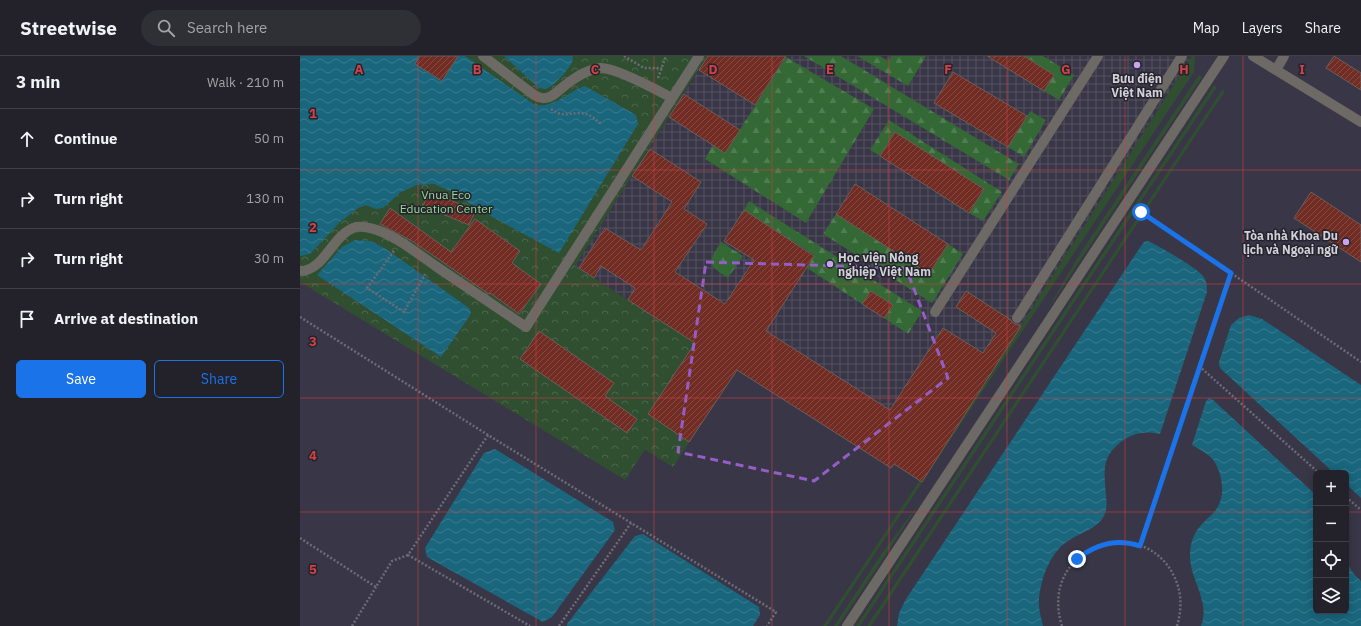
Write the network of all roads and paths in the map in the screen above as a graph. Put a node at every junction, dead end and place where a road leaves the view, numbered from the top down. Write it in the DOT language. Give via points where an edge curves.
graph roads {
  1 [pos="483,56"];
  2 [pos="624,56"];
  3 [pos="666,56"];
  4 [pos="699,56"];
  5 [pos="1098,56"];
  6 [pos="1182,56"];
  7 [pos="1224,56"];
  8 [pos="1253,56"];
  9 [pos="1284,56"];
  10 [pos="662,68"];
  11 [pos="1276,70"];
  12 [pos="655,89"];
  13 [pos="672,98"];
  14 [pos="555,112"];
  15 [pos="1361,122"];
  16 [pos="601,124"];
  17 [pos="1139,210"];
  18 [pos="392,253"];
  19 [pos="300,271"];
  20 [pos="1231,273"];
  21 [pos="424,275"];
  22 [pos="935,312"];
  23 [pos="300,317"];
  24 [pos="1017,318"];
  25 [pos="1361,362"];
  26 [pos="1199,366"];
  27 [pos="488,435"];
  28 [pos="1316,470"];
  29 [pos="1349,500"];
  30 [pos="1361,510"];
  31 [pos="631,522"];
  32 [pos="300,538"];
  33 [pos="1140,546"];
  34 [pos="408,555"];
  35 [pos="376,587"];
  36 [pos="352,626"];
  37 [pos="530,626"];
  38 [pos="559,626"];
  39 [pos="767,626"];
  40 [pos="847,626"];
  41 [pos="1062,626"];
  42 [pos="1176,626"];
  1 -- 12 [label="street" via="540,98 552,96 585,72 602,68 614,70"];
  2 -- 10 [label="path" via="644,68"];
  3 -- 10 [label="path"];
  4 -- 13 [label="street"];
  5 -- 22 [label="street"];
  6 -- 24 [label="street"];
  7 -- 40 [label="street"];
  8 -- 11 [label="street"];
  9 -- 11 [label="street"];
  10 -- 12 [label="path"];
  11 -- 15 [label="street"];
  12 -- 13 [label="street"];
  13 -- 19 [label="street" via="526,327 400,242 367,228 349,230 315,266"];
  14 -- 16 [label="path" via="592,116"];
  17 -- 20 [label="path"];
  18 -- 21 [label="path" via="367,288 404,312"];
  20 -- 25 [label="path"];
  20 -- 26 [label="path"];
  23 -- 27 [label="path"];
  26 -- 28 [label="path"];
  26 -- 33 [label="path"];
  27 -- 31 [label="path"];
  27 -- 34 [label="path"];
  29 -- 30 [label="path"];
  31 -- 38 [label="path"];
  31 -- 39 [label="path" via="776,612"];
  32 -- 35 [label="path"];
  33 -- 41 [label="path" via="1121,542 1109,543 1092,549 1077,559 1063,578 1059,590 1058,608"];
  33 -- 42 [label="path" via="1164,562 1177,582 1181,606"];
  34 -- 35 [label="path" via="392,561"];
  34 -- 37 [label="path"];
  35 -- 36 [label="path"];
}
